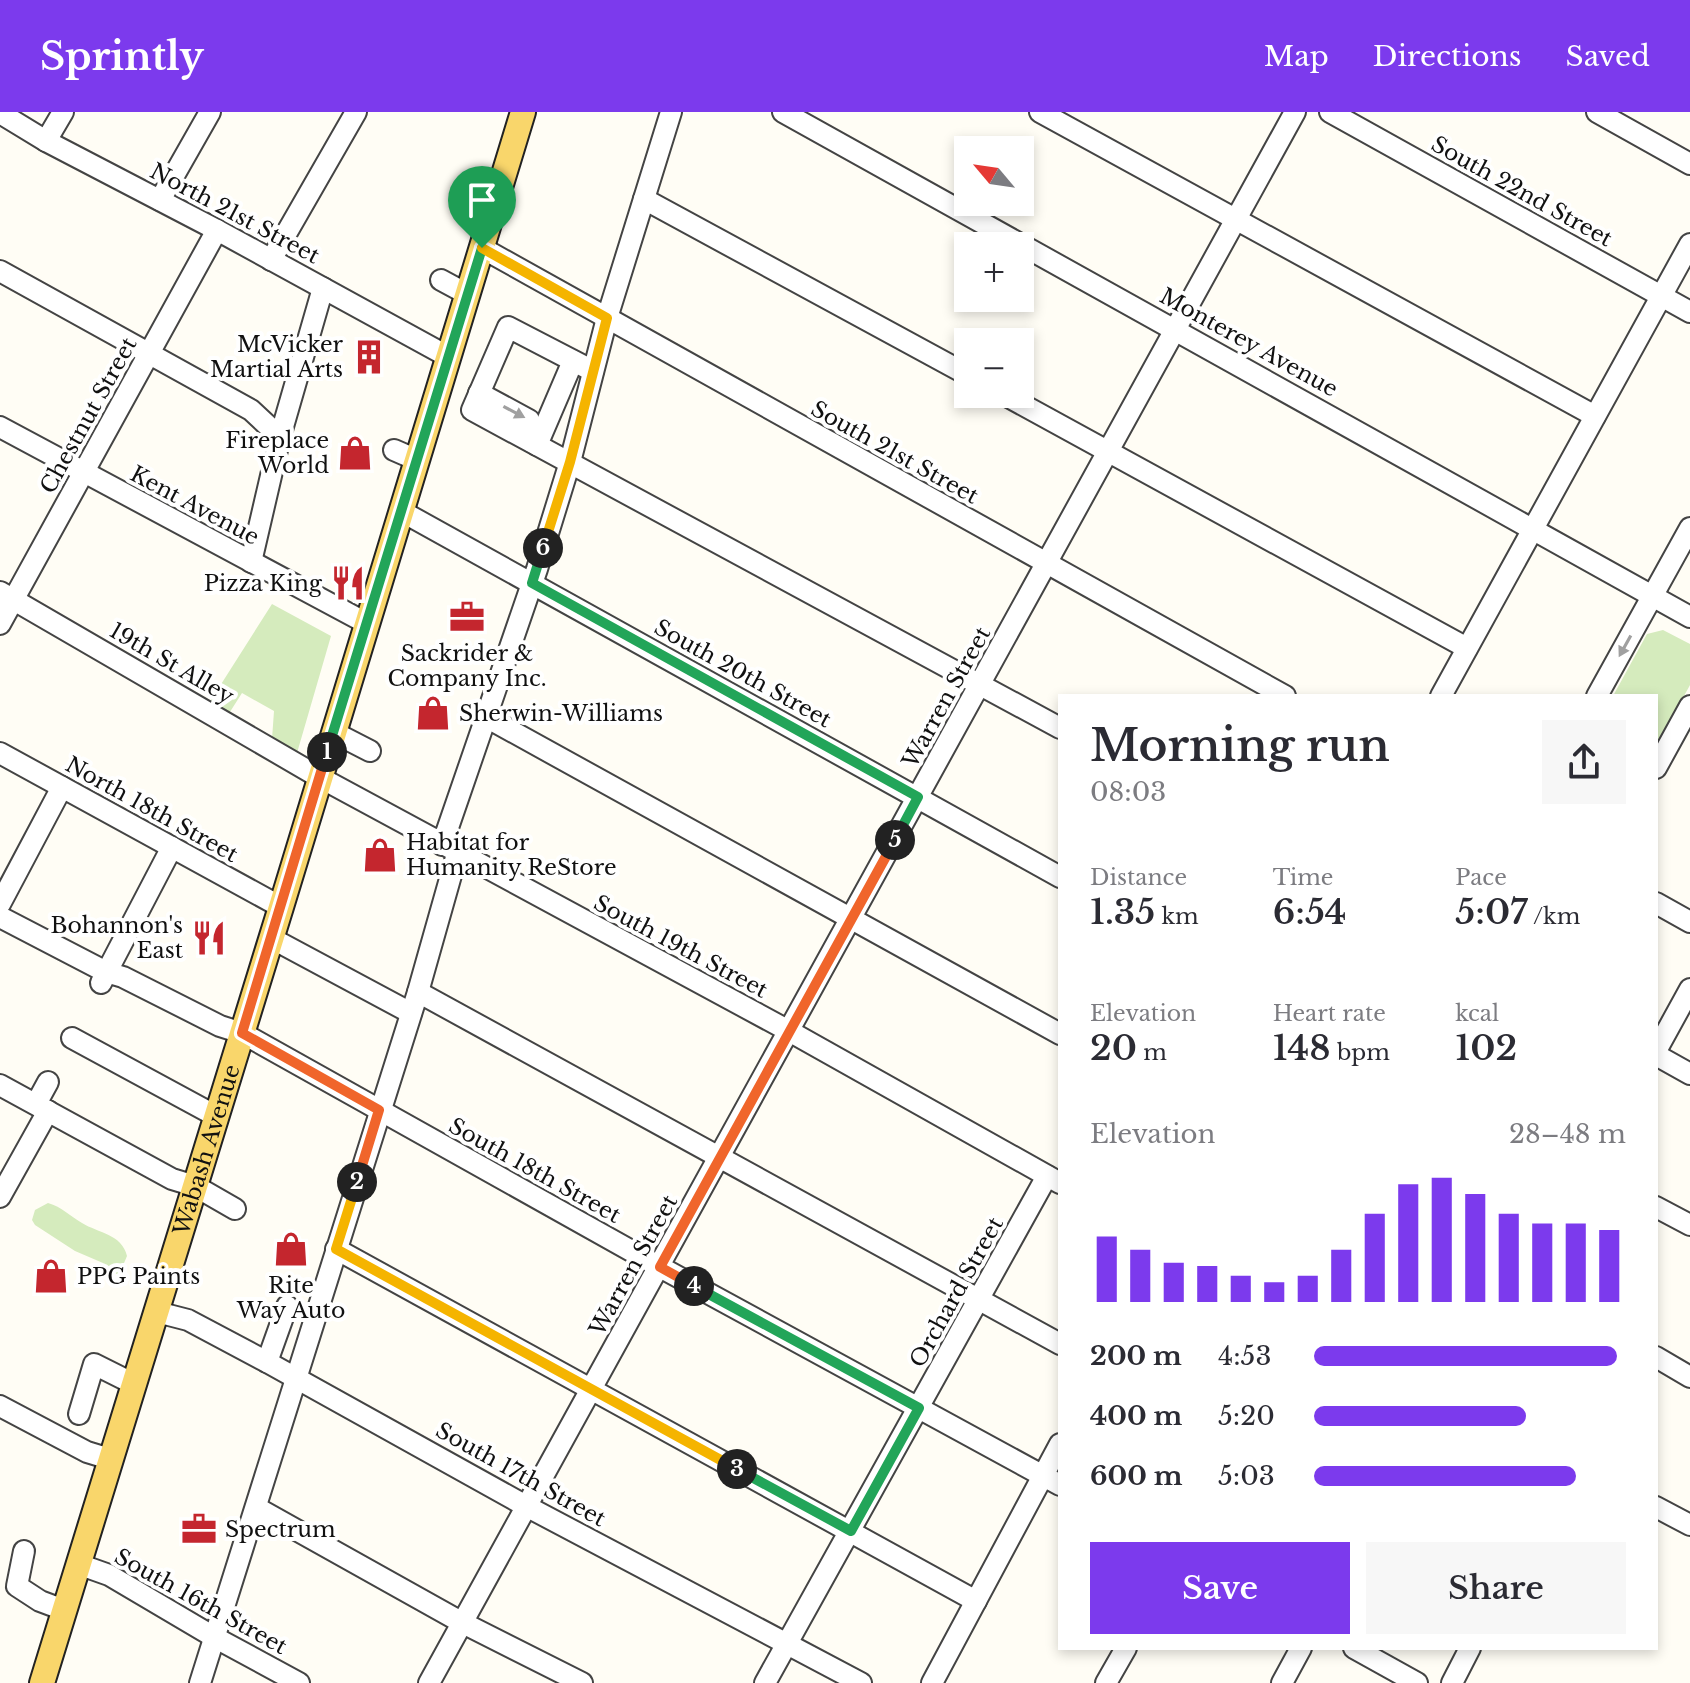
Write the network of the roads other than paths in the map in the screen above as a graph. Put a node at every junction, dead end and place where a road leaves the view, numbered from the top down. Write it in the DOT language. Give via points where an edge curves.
graph roads {
  1 [pos="63,112"];
  2 [pos="210,112"];
  3 [pos="356,112"];
  4 [pos="523,112"];
  5 [pos="671,112"];
  6 [pos="783,112"];
  7 [pos="1040,112"];
  8 [pos="1295,112"];
  9 [pos="1330,112"];
  10 [pos="1597,112"];
  11 [pos="0,113"];
  12 [pos="46,141"];
  13 [pos="1690,164"];
  14 [pos="644,199"];
  15 [pos="160,200"];
  16 [pos="1235,221"];
  17 [pos="217,230"];
  18 [pos="1690,244"];
  19 [pos="482,248"];
  20 [pos="271,260"];
  21 [pos="0,271"];
  22 [pos="441,280"];
  23 [pos="323,288"];
  24 [pos="467,294"];
  25 [pos="1662,296"];
  26 [pos="1690,312"];
  27 [pos="607,318"];
  28 [pos="1176,329"];
  29 [pos="149,353"];
  30 [pos="447,356"];
  31 [pos="573,361"];
  32 [pos="954,367"];
  33 [pos="593,371"];
  34 [pos="1029,408"];
  35 [pos="1595,416"];
  36 [pos="0,427"];
  37 [pos="280,437"];
  38 [pos="535,443"];
  39 [pos="394,450"];
  40 [pos="1109,451"];
  41 [pos="417,460"];
  42 [pos="570,462"];
  43 [pos="83,473"];
  44 [pos="401,511"];
  45 [pos="1690,528"];
  46 [pos="1533,529"];
  47 [pos="251,562"];
  48 [pos="1046,564"];
  49 [pos="532,583"];
  50 [pos="7,595"];
  51 [pos="1653,596"];
  52 [pos="1690,617"];
  53 [pos="0,624"];
  54 [pos="368,624"];
  55 [pos="1467,648"];
  56 [pos="980,684"];
  57 [pos="1281,694"];
  58 [pos="1442,694"];
  59 [pos="1598,694"];
  60 [pos="1690,706"];
  61 [pos="486,717"];
  62 [pos="1058,727"];
  63 [pos="333,732"];
  64 [pos="370,751"];
  65 [pos="0,753"];
  66 [pos="1658,764"];
  67 [pos="319,777"];
  68 [pos="62,787"];
  69 [pos="918,797"];
  70 [pos="172,847"];
  71 [pos="449,849"];
  72 [pos="1058,876"];
  73 [pos="0,904"];
  74 [pos="1658,904"];
  75 [pos="281,907"];
  76 [pos="0,917"];
  77 [pos="851,919"];
  78 [pos="1690,922"];
  79 [pos="271,938"];
  80 [pos="104,978"];
  81 [pos="1690,989"];
  82 [pos="418,992"];
  83 [pos="411,1013"];
  84 [pos="789,1031"];
  85 [pos="242,1033"];
  86 [pos="1058,1033"];
  87 [pos="72,1038"];
  88 [pos="1658,1049"];
  89 [pos="1658,1054"];
  90 [pos="1690,1074"];
  91 [pos="48,1082"];
  92 [pos="0,1085"];
  93 [pos="42,1108"];
  94 [pos="379,1110"];
  95 [pos="216,1116"];
  96 [pos="719,1159"];
  97 [pos="1054,1180"];
  98 [pos="195,1186"];
  99 [pos="0,1197"];
  100 [pos="1658,1208"];
  101 [pos="235,1209"];
  102 [pos="1690,1225"];
  103 [pos="336,1249"];
  104 [pos="660,1267"];
  105 [pos="980,1300"];
  106 [pos="287,1306"];
  107 [pos="157,1312"];
  108 [pos="1058,1343"];
  109 [pos="1658,1358"];
  110 [pos="267,1362"];
  111 [pos="1690,1377"];
  112 [pos="296,1378"];
  113 [pos="134,1384"];
  114 [pos="592,1390"];
  115 [pos="0,1406"];
  116 [pos="919,1408"];
  117 [pos="79,1414"];
  118 [pos="1058,1452"];
  119 [pos="110,1459"];
  120 [pos="1051,1480"];
  121 [pos="526,1506"];
  122 [pos="257,1508"];
  123 [pos="1658,1508"];
  124 [pos="1690,1525"];
  125 [pos="851,1531"];
  126 [pos="24,1551"];
  127 [pos="78,1564"];
  128 [pos="976,1601"];
  129 [pos="64,1610"];
  130 [pos="461,1622"];
  131 [pos="214,1637"];
  132 [pos="787,1645"];
  133 [pos="1125,1650"];
  134 [pos="1300,1650"];
  135 [pos="1358,1650"];
  136 [pos="1469,1650"];
  137 [pos="42,1683"];
  138 [pos="200,1683"];
  139 [pos="299,1683"];
  140 [pos="429,1683"];
  141 [pos="582,1683"];
  142 [pos="765,1683"];
  143 [pos="861,1683"];
  144 [pos="932,1683"];
  145 [pos="1106,1683"];
  146 [pos="1282,1683"];
  147 [pos="1417,1683"];
  148 [pos="1452,1683"];
  1 -- 12 [label="street"];
  2 -- 15 [label="street"];
  3 -- 20 [label="street" via="330,175"];
  4 -- 19 [label="main road, Wabash Avenue"];
  5 -- 14 [label="street"];
  6 -- 28 [label="street, Monterey Avenue"];
  7 -- 16 [label="street"];
  8 -- 16 [label="street, Warren Street"];
  9 -- 25 [label="street, South 22nd Street"];
  10 -- 13 [label="street"];
  11 -- 12 [label="street, North 21st Street"];
  12 -- 15 [label="street, North 21st Street"];
  14 -- 27 [label="street"];
  14 -- 32 [label="street"];
  15 -- 17 [label="street, North 21st Street"];
  16 -- 28 [label="street, Warren Street"];
  16 -- 35 [label="street"];
  17 -- 20 [label="street, North 21st Street"];
  17 -- 29 [label="street, Chestnut Street"];
  18 -- 25 [label="street"];
  19 -- 24 [label="main road, Wabash Avenue"];
  19 -- 27 [label="street, South 21st Street"];
  20 -- 23 [label="street, North 21st Street"];
  21 -- 29 [label="street"];
  22 -- 24 [label="street"];
  23 -- 30 [label="street, North 21st Street"];
  23 -- 37 [label="street"];
  24 -- 30 [label="main road, Wabash Avenue"];
  25 -- 26 [label="street, South 22nd Street"];
  25 -- 35 [label="street"];
  27 -- 33 [label="street"];
  27 -- 48 [label="street, South 21st Street"];
  28 -- 40 [label="street, Warren Street"];
  28 -- 46 [label="street, Monterey Avenue"];
  29 -- 37 [label="street" via="251,410"];
  29 -- 43 [label="street, Chestnut Street"];
  30 -- 41 [label="main road, Wabash Avenue"];
  31 -- 33 [label="street"];
  31 -- 38 [label="street"];
  31 -- 38 [label="street" via="508,327 472,410"];
  33 -- 42 [label="street"];
  34 -- 40 [label="street"];
  35 -- 46 [label="street"];
  36 -- 43 [label="street, Kent Avenue"];
  37 -- 47 [label="street"];
  38 -- 42 [label="street"];
  39 -- 41 [label="street"];
  40 -- 48 [label="street, Warren Street"];
  40 -- 55 [label="street"];
  41 -- 44 [label="main road, Wabash Avenue"];
  42 -- 49 [label="street"];
  42 -- 56 [label="street"];
  43 -- 47 [label="street, Kent Avenue"];
  43 -- 50 [label="street, Chestnut Street"];
  44 -- 49 [label="street, South 20th Street"];
  44 -- 54 [label="main road, Wabash Avenue"];
  45 -- 51 [label="street"];
  46 -- 51 [label="street, Monterey Avenue"];
  46 -- 55 [label="street"];
  47 -- 54 [label="street, Kent Avenue"];
  48 -- 56 [label="street, Warren Street"];
  48 -- 57 [label="street, South 21st Street"];
  49 -- 61 [label="street"];
  49 -- 69 [label="street, South 20th Street"];
  50 -- 53 [label="street, Chestnut Street"];
  50 -- 67 [label="street, 19th St Alley"];
  51 -- 52 [label="street, Monterey Avenue"];
  51 -- 59 [label="street, one-way"];
  54 -- 63 [label="main road, Wabash Avenue"];
  55 -- 58 [label="street"];
  56 -- 62 [label="street"];
  56 -- 69 [label="street, Warren Street"];
  60 -- 66 [label="street"];
  61 -- 71 [label="street" via="453,793"];
  61 -- 77 [label="street"];
  63 -- 64 [label="street"];
  63 -- 67 [label="main road, Wabash Avenue"];
  65 -- 68 [label="street, North 18th Street"];
  67 -- 71 [label="street, South 19th Street"];
  67 -- 75 [label="main road, Wabash Avenue"];
  68 -- 70 [label="street, North 18th Street"];
  68 -- 73 [label="street"];
  69 -- 72 [label="street, South 20th Street"];
  69 -- 77 [label="street, Warren Street"];
  70 -- 75 [label="street, North 18th Street"];
  70 -- 80 [label="street"];
  71 -- 82 [label="street"];
  71 -- 84 [label="street, South 19th Street"];
  74 -- 78 [label="street"];
  75 -- 79 [label="main road, Wabash Avenue"];
  76 -- 80 [label="street, South 18th Street"];
  77 -- 84 [label="street, Warren Street"];
  77 -- 86 [label="street"];
  79 -- 83 [label="street"];
  79 -- 85 [label="main road, Wabash Avenue"];
  80 -- 85 [label="street, South 18th Street" via="123,977"];
  81 -- 88 [label="street"];
  82 -- 83 [label="street"];
  82 -- 96 [label="street"];
  83 -- 94 [label="street"];
  84 -- 96 [label="street, Warren Street"];
  84 -- 97 [label="street, South 19th Street"];
  85 -- 94 [label="street, South 18th Street"];
  85 -- 95 [label="main road, Wabash Avenue"];
  87 -- 95 [label="street"];
  89 -- 90 [label="street"];
  91 -- 93 [label="street"];
  92 -- 93 [label="street"];
  93 -- 98 [label="street" via="172,1179"];
  93 -- 99 [label="street"];
  94 -- 103 [label="street"];
  94 -- 104 [label="street, South 18th Street"];
  95 -- 98 [label="main road, Wabash Avenue"];
  96 -- 104 [label="street, Warren Street"];
  96 -- 105 [label="street"];
  97 -- 105 [label="street, Orchard Street"];
  98 -- 101 [label="street"];
  98 -- 107 [label="main road, Wabash Avenue"];
  100 -- 102 [label="street"];
  103 -- 112 [label="street"];
  103 -- 114 [label="street"];
  104 -- 114 [label="street, Warren Street"];
  104 -- 116 [label="street, South 18th Street"];
  105 -- 108 [label="street"];
  105 -- 116 [label="street, Orchard Street"];
  106 -- 110 [label="street"];
  107 -- 110 [label="street, South 17th Street" via="188,1320"];
  107 -- 113 [label="main road, Wabash Avenue"];
  109 -- 111 [label="street"];
  110 -- 112 [label="street, South 17th Street"];
  112 -- 121 [label="street, South 17th Street"];
  112 -- 122 [label="street"];
  113 -- 117 [label="street" via="94,1364"];
  113 -- 119 [label="main road, Wabash Avenue"];
  114 -- 121 [label="street, Warren Street"];
  114 -- 125 [label="street"];
  115 -- 119 [label="street"];
  116 -- 120 [label="street, South 18th Street"];
  116 -- 125 [label="street, Orchard Street"];
  118 -- 120 [label="street"];
  119 -- 127 [label="main road, Wabash Avenue"];
  120 -- 128 [label="street"];
  121 -- 130 [label="street, Warren Street"];
  121 -- 132 [label="street, South 17th Street"];
  122 -- 130 [label="street"];
  122 -- 131 [label="street"];
  123 -- 124 [label="street"];
  125 -- 128 [label="street"];
  125 -- 132 [label="street, Orchard Street"];
  126 -- 129 [label="street" via="17,1586"];
  127 -- 129 [label="main road, Wabash Avenue"];
  127 -- 131 [label="street, South 16th Street" via="109,1575"];
  128 -- 144 [label="street"];
  129 -- 137 [label="main road, Wabash Avenue"];
  130 -- 140 [label="street, Warren Street"];
  130 -- 141 [label="street"];
  131 -- 138 [label="street"];
  131 -- 139 [label="street, South 16th Street"];
  132 -- 142 [label="street, Orchard Street"];
  132 -- 143 [label="street, South 17th Street"];
  133 -- 145 [label="street"];
  134 -- 146 [label="street"];
  135 -- 147 [label="street"];
  136 -- 148 [label="street"];
}
